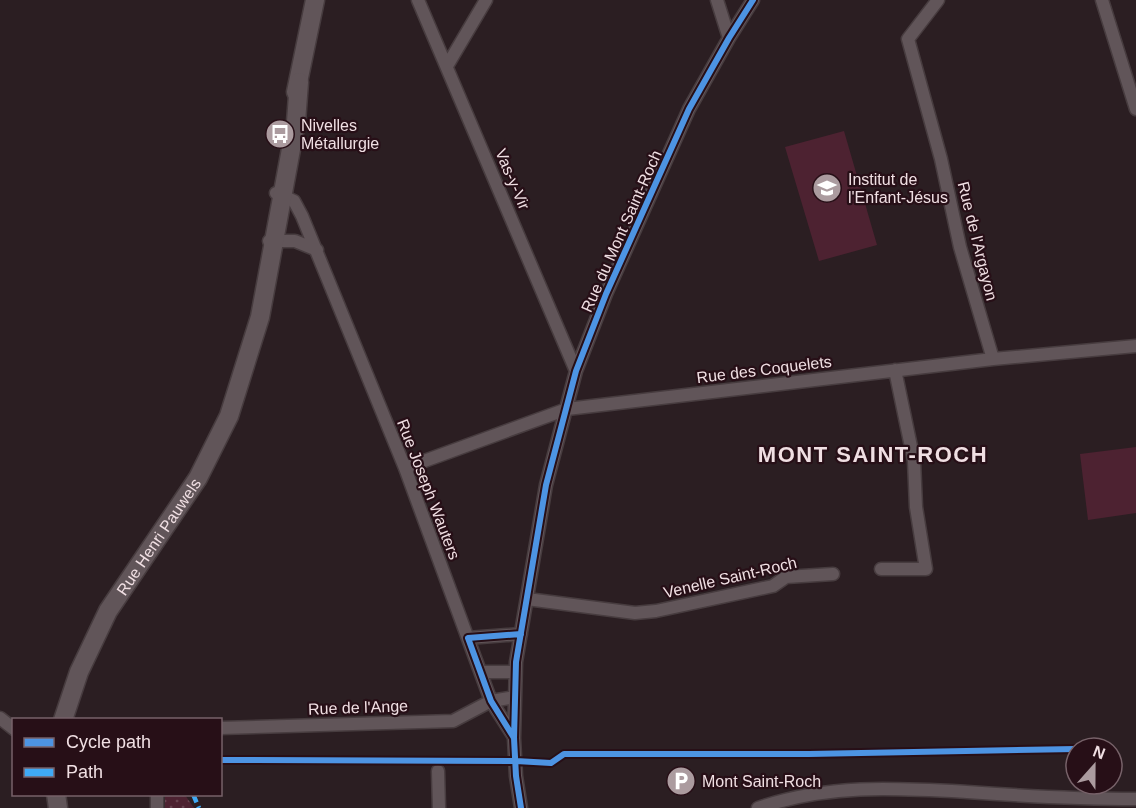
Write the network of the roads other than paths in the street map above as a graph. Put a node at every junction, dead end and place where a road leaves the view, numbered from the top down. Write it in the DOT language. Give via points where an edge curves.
graph roads {
  1 [pos="315,0"];
  2 [pos="418,0"];
  3 [pos="486,0"];
  4 [pos="717,0"];
  5 [pos="753,0"];
  6 [pos="938,0"];
  7 [pos="1102,0"];
  8 [pos="729,38"];
  9 [pos="447,66"];
  10 [pos="1136,109"];
  11 [pos="279,194"];
  12 [pos="271,241"];
  13 [pos="317,250"];
  14 [pos="1136,346"];
  15 [pos="993,359"];
  16 [pos="895,370"];
  17 [pos="576,371"];
  18 [pos="567,409"];
  19 [pos="405,468"];
  20 [pos="881,569"];
  21 [pos="833,574"];
  22 [pos="527,599"];
  23 [pos="521,634"];
  24 [pos="468,638"];
  25 [pos="481,672"];
  26 [pos="515,672"];
  27 [pos="515,697"];
  28 [pos="491,701"];
  29 [pos="0,718"];
  30 [pos="64,718"];
  31 [pos="12,727"];
  32 [pos="222,728"];
  33 [pos="515,744"];
  34 [pos="438,771"];
  35 [pos="1136,799"];
  36 [pos="440,808"];
  37 [pos="521,808"];
  38 [pos="758,808"];
  1 -- 11 [label="main road, Rue Henri Pauwels" via="288,124"];
  2 -- 9 [label="street, Vas-y-Vir"];
  3 -- 9 [label="street"];
  4 -- 8 [label="street"];
  5 -- 8 [label="street, Rue du Mont Saint-Roch"];
  6 -- 15 [label="street, Rue de l'Argayon" via="908,39 941,159 960,248"];
  7 -- 10 [label="street"];
  8 -- 17 [label="street, Rue du Mont Saint-Roch" via="689,109"];
  9 -- 17 [label="street, Vas-y-Vir"];
  11 -- 12 [label="main road, Rue Henri Pauwels"];
  11 -- 13 [label="street, Rue Joseph Wauters" via="294,201"];
  12 -- 13 [label="street" via="295,241"];
  12 -- 30 [label="main road, Rue Henri Pauwels" via="253,317 250,350 230,416 198,478 108,611 79,672"];
  13 -- 19 [label="street, Rue Joseph Wauters"];
  14 -- 15 [label="street, Rue des Coquelets"];
  15 -- 16 [label="street, Rue des Coquelets"];
  16 -- 18 [label="street, Rue des Coquelets"];
  16 -- 20 [label="street" via="914,461 916,507 926,569"];
  17 -- 18 [label="street, Rue du Mont Saint-Roch"];
  18 -- 19 [label="street, Rue des Coquelets"];
  18 -- 22 [label="street, Rue du Mont Saint-Roch" via="546,485"];
  19 -- 24 [label="street, Rue Joseph Wauters"];
  21 -- 22 [label="street, Venelle Saint-Roch" via="786,577 773,586 656,611 623,612"];
  22 -- 23 [label="street, Rue du Mont Saint-Roch"];
  23 -- 24 [label="street"];
  23 -- 26 [label="street, Rue du Mont Saint-Roch"];
  24 -- 25 [label="street, Rue Joseph Wauters"];
  25 -- 26 [label="street"];
  25 -- 28 [label="street, Rue Joseph Wauters"];
  26 -- 27 [label="street, Rue du Mont Saint-Roch"];
  27 -- 28 [label="street, Rue de l'Ange"];
  27 -- 33 [label="street, Rue du Mont Saint-Roch"];
  28 -- 32 [label="street, Rue de l'Ange" via="453,721"];
  28 -- 33 [label="street, Rue Joseph Wauters"];
  29 -- 31 [label="street"];
  33 -- 37 [label="street, Rue du Mont Saint-Roch"];
  34 -- 36 [label="street"];
  35 -- 38 [label="street" via="882,788 825,791"];
}
